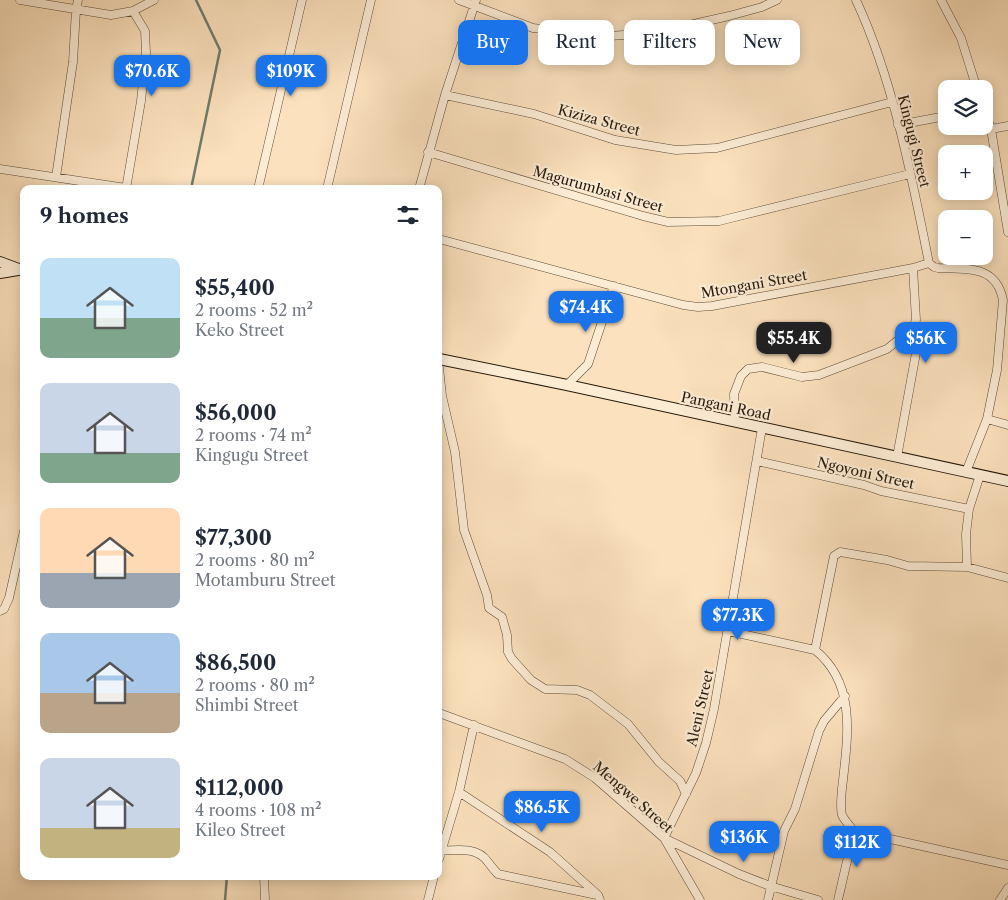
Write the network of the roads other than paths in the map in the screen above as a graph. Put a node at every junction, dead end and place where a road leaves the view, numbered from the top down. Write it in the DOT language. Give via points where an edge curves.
graph roads {
  1 [pos="20,0"];
  2 [pos="78,0"];
  3 [pos="154,0"];
  4 [pos="302,0"];
  5 [pos="371,0"];
  6 [pos="459,0"];
  7 [pos="777,0"];
  8 [pos="942,0"];
  9 [pos="858,1"];
  10 [pos="475,3"];
  11 [pos="76,10"];
  12 [pos="133,11"];
  13 [pos="974,80"];
  14 [pos="445,95"];
  15 [pos="892,102"];
  16 [pos="938,118"];
  17 [pos="898,125"];
  18 [pos="1008,126"];
  19 [pos="993,129"];
  20 [pos="992,135"];
  21 [pos="428,152"];
  22 [pos="0,169"];
  23 [pos="910,174"];
  24 [pos="56,177"];
  25 [pos="107,185"];
  26 [pos="127,185"];
  27 [pos="259,185"];
  28 [pos="328,185"];
  29 [pos="420,185"];
  30 [pos="1008,232"];
  31 [pos="442,240"];
  32 [pos="0,262"];
  33 [pos="929,264"];
  34 [pos="913,268"];
  35 [pos="20,271"];
  36 [pos="20,271"];
  37 [pos="0,273"];
  38 [pos="614,286"];
  39 [pos="1008,290"];
  40 [pos="1003,300"];
  41 [pos="913,328"];
  42 [pos="442,360"];
  43 [pos="567,385"];
  44 [pos="442,396"];
  45 [pos="986,419"];
  46 [pos="735,422"];
  47 [pos="1008,425"];
  48 [pos="762,428"];
  49 [pos="897,457"];
  50 [pos="757,461"];
  51 [pos="966,472"];
  52 [pos="980,475"];
  53 [pos="1008,481"];
  54 [pos="969,509"];
  55 [pos="20,548"];
  56 [pos="966,567"];
  57 [pos="1008,578"];
  58 [pos="0,611"];
  59 [pos="728,631"];
  60 [pos="815,650"];
  61 [pos="844,696"];
  62 [pos="442,714"];
  63 [pos="474,725"];
  64 [pos="459,792"];
  65 [pos="686,794"];
  66 [pos="854,831"];
  67 [pos="664,838"];
  68 [pos="442,844"];
  69 [pos="442,850"];
  70 [pos="1008,865"];
  71 [pos="264,880"];
  72 [pos="433,880"];
  73 [pos="770,886"];
  74 [pos="1008,888"];
  75 [pos="599,898"];
  76 [pos="265,900"];
  77 [pos="428,900"];
  78 [pos="700,900"];
  79 [pos="768,900"];
  80 [pos="818,900"];
  81 [pos="838,900"];
  82 [pos="1000,900"];
  1 -- 11 [label="street"];
  2 -- 11 [label="street"];
  3 -- 12 [label="street"];
  4 -- 27 [label="street"];
  5 -- 28 [label="street"];
  6 -- 10 [label="street"];
  7 -- 10 [label="street" via="729,16 654,33 609,36 533,28"];
  8 -- 13 [label="street" via="961,38"];
  9 -- 15 [label="street, Kingugi Street"];
  10 -- 14 [label="street"];
  11 -- 12 [label="street" via="110,15"];
  11 -- 24 [label="street" via="73,62"];
  12 -- 26 [label="street" via="145,31 146,53"];
  14 -- 15 [label="street, Kiziza Street" via="534,114 615,140 676,150 717,148"];
  14 -- 21 [label="street"];
  15 -- 17 [label="street, Kingugi Street"];
  16 -- 17 [label="street"];
  17 -- 23 [label="street, Kingugi Street"];
  18 -- 19 [label="street"];
  20 -- 30 [label="street"];
  21 -- 23 [label="street, Magurumbasi Street" via="668,222 718,222"];
  21 -- 29 [label="street"];
  22 -- 24 [label="street"];
  23 -- 33 [label="street, Kingugi Street"];
  24 -- 25 [label="street"];
  31 -- 38 [label="street, Mtongani Street"];
  32 -- 35 [label="main road"];
  33 -- 34 [label="street, Mtongani Street"];
  33 -- 40 [label="street" via="987,274 998,282"];
  34 -- 38 [label="street, Mtongani Street" via="698,307"];
  34 -- 41 [label="street" via="916,320"];
  36 -- 37 [label="main road"];
  38 -- 43 [label="street" via="588,364"];
  39 -- 40 [label="street"];
  40 -- 45 [label="street" via="997,370"];
  41 -- 46 [label="street" via="887,349 819,375 802,377 762,367 748,369 741,376 734,394"];
  41 -- 49 [label="street" via="916,354"];
  42 -- 43 [label="main road, Pangani Road"];
  43 -- 46 [label="main road, Pangani Road"];
  44 -- 65 [label="street" via="455,452 464,530 489,608 502,616 512,659 538,686 552,690 577,690 610,710 628,724 659,762 680,781"];
  45 -- 47 [label="street"];
  45 -- 51 [label="street"];
  46 -- 48 [label="main road, Pangani Road"];
  48 -- 49 [label="main road, Pangani Road"];
  48 -- 50 [label="street, Aleni Street"];
  49 -- 51 [label="main road, Pangani Road"];
  50 -- 54 [label="street, Ngoyoni Street"];
  50 -- 59 [label="street, Aleni Street"];
  51 -- 52 [label="main road, Pangani Road"];
  52 -- 53 [label="main road, Pangani Road"];
  52 -- 54 [label="street"];
  54 -- 56 [label="street"];
  55 -- 58 [label="street" via="8,598"];
  56 -- 57 [label="street"];
  56 -- 60 [label="street" via="908,566 840,552 834,556"];
  59 -- 60 [label="street"];
  59 -- 65 [label="street, Aleni Street" via="706,743"];
  60 -- 61 [label="street" via="835,674"];
  61 -- 66 [label="street" via="848,730 842,815"];
  61 -- 73 [label="street" via="818,731 795,809 784,830"];
  62 -- 63 [label="street, Mengwe Street"];
  63 -- 64 [label="street"];
  63 -- 67 [label="street, Mengwe Street" via="565,759 595,778"];
  64 -- 68 [label="street"];
  64 -- 75 [label="street" via="550,852"];
  65 -- 67 [label="street, Aleni Street"];
  66 -- 70 [label="street"];
  66 -- 81 [label="street"];
  67 -- 73 [label="street"];
  67 -- 78 [label="street, Mengwe Street"];
  69 -- 75 [label="street" via="479,853 498,874"];
  71 -- 76 [label="street"];
  72 -- 77 [label="street"];
  73 -- 79 [label="street"];
  73 -- 80 [label="street"];
  74 -- 82 [label="street"];
}
